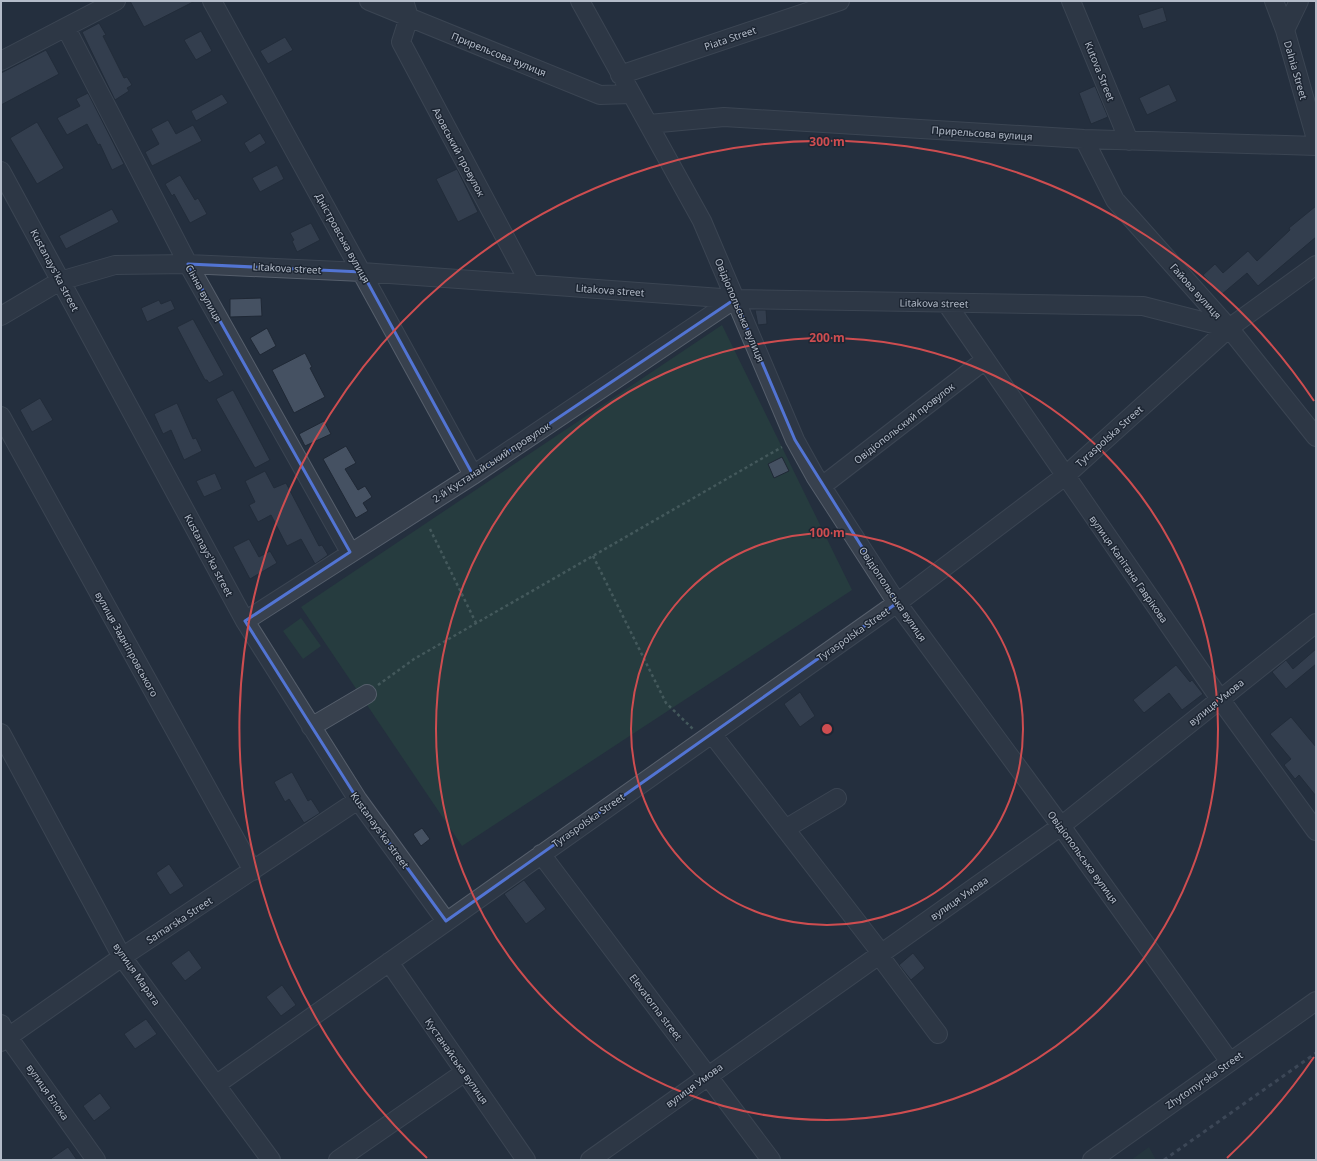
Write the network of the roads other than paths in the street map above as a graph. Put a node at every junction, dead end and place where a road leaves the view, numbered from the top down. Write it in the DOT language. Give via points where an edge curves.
graph roads {
  1 [pos="116,1"];
  2 [pos="212,1"];
  3 [pos="369,1"];
  4 [pos="580,1"];
  5 [pos="840,1"];
  6 [pos="1071,1"];
  7 [pos="1274,1"];
  8 [pos="1299,1"];
  9 [pos="406,9"];
  10 [pos="66,28"];
  11 [pos="1285,30"];
  12 [pos="1,62"];
  13 [pos="620,75"];
  14 [pos="631,94"];
  15 [pos="649,124"];
  16 [pos="1084,139"];
  17 [pos="1316,140"];
  18 [pos="1129,141"];
  19 [pos="1316,146"];
  20 [pos="1,171"];
  21 [pos="188,264"];
  22 [pos="1316,265"];
  23 [pos="362,272"];
  24 [pos="60,281"];
  25 [pos="530,284"];
  26 [pos="735,299"];
  27 [pos="947,304"];
  28 [pos="1,316"];
  29 [pos="1229,328"];
  30 [pos="985,360"];
  31 [pos="1,416"];
  32 [pos="1316,437"];
  33 [pos="473,475"];
  34 [pos="1065,476"];
  35 [pos="822,486"];
  36 [pos="350,552"];
  37 [pos="897,603"];
  38 [pos="245,621"];
  39 [pos="1316,622"];
  40 [pos="367,694"];
  41 [pos="1220,699"];
  42 [pos="311,727"];
  43 [pos="1,733"];
  44 [pos="708,737"];
  45 [pos="837,798"];
  46 [pos="358,800"];
  47 [pos="1061,826"];
  48 [pos="785,829"];
  49 [pos="1316,831"];
  50 [pos="541,854"];
  51 [pos="253,871"];
  52 [pos="446,921"];
  53 [pos="880,954"];
  54 [pos="122,957"];
  55 [pos="389,962"];
  56 [pos="1316,1001"];
  57 [pos="3,1034"];
  58 [pos="938,1034"];
  59 [pos="1230,1062"];
  60 [pos="465,1072"];
  61 [pos="708,1075"];
  62 [pos="217,1084"];
  63 [pos="96,1160"];
  64 [pos="271,1160"];
  65 [pos="338,1160"];
  66 [pos="526,1160"];
  67 [pos="590,1160"];
  68 [pos="771,1160"];
  69 [pos="1092,1160"];
  1 -- 10 [label="street"];
  2 -- 23 [label="street, Дністровська вулиця"];
  3 -- 9 [label="street, Прирельсова вулиця"];
  4 -- 13 [label="street, Овідіопольська вулиця"];
  5 -- 13 [label="street, Piata Street"];
  6 -- 18 [label="street, Kutova Street"];
  7 -- 11 [label="street, Dalnia Street"];
  8 -- 11 [label="street"];
  9 -- 14 [label="street, Прирельсова вулиця" via="600,95"];
  9 -- 25 [label="street, Азовський провулок" via="401,42"];
  10 -- 12 [label="street"];
  10 -- 21 [label="street, Сінна вулиця"];
  11 -- 17 [label="street, Dalnia Street"];
  13 -- 14 [label="street, Овідіопольська вулиця"];
  14 -- 15 [label="street, Овідіопольська вулиця"];
  15 -- 16 [label="street, Прирельсова вулиця" via="724,117"];
  15 -- 26 [label="street, Овідіопольська вулиця" via="702,221"];
  16 -- 18 [label="street, Прирельсова вулиця"];
  16 -- 29 [label="street, Гайова вулиця" via="1115,200"];
  18 -- 19 [label="street, Прирельсова вулиця"];
  20 -- 24 [label="street, Kustanays'ka street"];
  21 -- 23 [label="street, Litakova street"];
  21 -- 24 [label="street, Litakova street" via="115,265"];
  21 -- 36 [label="street, Сінна вулиця"];
  22 -- 29 [label="street, Tyraspolska Street"];
  23 -- 25 [label="street, Litakova street"];
  23 -- 33 [label="street, Дністровська вулиця"];
  24 -- 28 [label="street, Litakova street"];
  24 -- 38 [label="street, Kustanays'ka street"];
  25 -- 26 [label="street, Litakova street"];
  26 -- 27 [label="street, Litakova street"];
  26 -- 33 [label="street, 2-й Кустанайський провулок"];
  26 -- 35 [label="street, Овідіопольська вулиця" via="795,440"];
  27 -- 29 [label="street, Litakova street" via="1143,306"];
  27 -- 30 [label="street, вулиця Капітана Гаврікова"];
  29 -- 32 [label="street, Гайова вулиця"];
  29 -- 34 [label="street, Tyraspolska Street"];
  30 -- 34 [label="street, вулиця Капітана Гаврікова"];
  30 -- 35 [label="street, Овідіопольский провулок"];
  31 -- 51 [label="street, вулиця Задніпровського"];
  33 -- 36 [label="street, 2-й Кустанайський провулок"];
  34 -- 37 [label="street, Tyraspolska Street"];
  34 -- 41 [label="street, вулиця Капітана Гаврікова"];
  35 -- 37 [label="street, Овідіопольська вулиця"];
  36 -- 38 [label="street, 2-й Кустанайський провулок"];
  37 -- 44 [label="street, Tyraspolska Street"];
  37 -- 47 [label="street, Овідіопольська вулиця"];
  38 -- 42 [label="street, Kustanays'ka street"];
  39 -- 41 [label="street, вулиця Умова"];
  40 -- 42 [label="street"];
  41 -- 47 [label="street, вулиця Умова"];
  41 -- 49 [label="street, вулиця Капітана Гаврікова"];
  42 -- 46 [label="street, Kustanays'ka street"];
  43 -- 54 [label="street, вулиця Марата"];
  44 -- 48 [label="street"];
  44 -- 50 [label="street, Tyraspolska Street"];
  45 -- 48 [label="street"];
  46 -- 51 [label="street, Samarska Street"];
  46 -- 52 [label="street, Kustanays'ka street"];
  47 -- 53 [label="street, вулиця Умова"];
  47 -- 59 [label="street, Овідіопольська вулиця"];
  48 -- 53 [label="street"];
  50 -- 52 [label="street, Tyraspolska Street"];
  50 -- 61 [label="street, Elevatorna street"];
  51 -- 54 [label="street, Samarska Street"];
  52 -- 55 [label="street, Tyraspolska Street"];
  53 -- 58 [label="street"];
  53 -- 61 [label="street, вулиця Умова"];
  54 -- 57 [label="street, Samarska Street"];
  54 -- 62 [label="street, вулиця Марата"];
  55 -- 60 [label="street, Кустанайська вулиця"];
  55 -- 62 [label="street, Tyraspolska Street"];
  56 -- 59 [label="street, Zhytomyrska Street"];
  57 -- 63 [label="street, вулиця Блока"];
  59 -- 69 [label="street, Zhytomyrska Street"];
  60 -- 65 [label="street"];
  60 -- 66 [label="street, Кустанайська вулиця"];
  61 -- 67 [label="street, вулиця Умова"];
  61 -- 68 [label="street, Elevatorna street"];
  62 -- 64 [label="street, вулиця Марата"];
}
